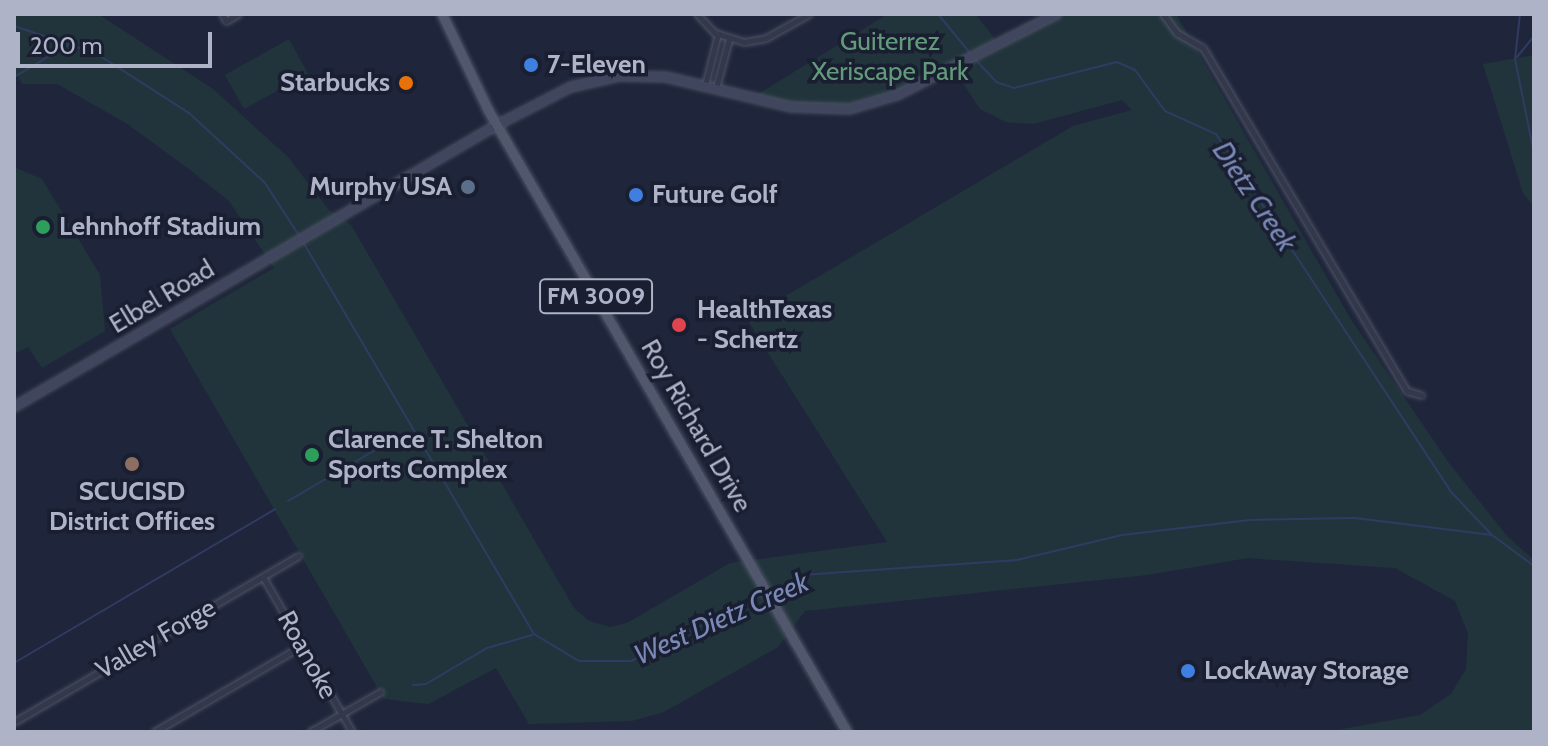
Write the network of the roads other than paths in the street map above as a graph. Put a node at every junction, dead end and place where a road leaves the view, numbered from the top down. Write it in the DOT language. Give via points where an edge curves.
graph roads {
  1 [pos="222,14"];
  2 [pos="238,14"];
  3 [pos="442,14"];
  4 [pos="697,14"];
  5 [pos="809,14"];
  6 [pos="1163,14"];
  7 [pos="1055,15"];
  8 [pos="718,34"];
  9 [pos="727,38"];
  10 [pos="705,85"];
  11 [pos="716,88"];
  12 [pos="497,125"];
  13 [pos="1421,395"];
  14 [pos="14,407"];
  15 [pos="298,556"];
  16 [pos="263,577"];
  17 [pos="301,646"];
  18 [pos="380,692"];
  19 [pos="340,715"];
  20 [pos="14,722"];
  21 [pos="154,732"];
  22 [pos="310,732"];
  23 [pos="352,732"];
  24 [pos="847,732"];
  1 -- 2 [label="street" via="226,21"];
  3 -- 12 [label="main road, Roy Richard Drive / FM 3009"];
  4 -- 8 [label="street"];
  5 -- 9 [label="street" via="766,38"];
  6 -- 13 [label="street" via="1177,33 1203,48 1407,391"];
  7 -- 11 [label="street, Elbel Road" via="880,102 836,110 791,107"];
  8 -- 9 [label="street"];
  8 -- 10 [label="street"];
  9 -- 11 [label="street"];
  10 -- 11 [label="street, Elbel Road"];
  10 -- 12 [label="street, Elbel Road" via="666,77 600,79 555,94"];
  12 -- 14 [label="street, Elbel Road"];
  12 -- 24 [label="main road, Roy Richard Drive / FM 3009"];
  15 -- 16 [label="street, Valley Forge"];
  16 -- 17 [label="street, Roanoke"];
  16 -- 20 [label="street, Valley Forge"];
  17 -- 19 [label="street, Roanoke"];
  17 -- 21 [label="street"];
  18 -- 19 [label="street"];
  19 -- 22 [label="street"];
  19 -- 23 [label="street, Roanoke"];
}
